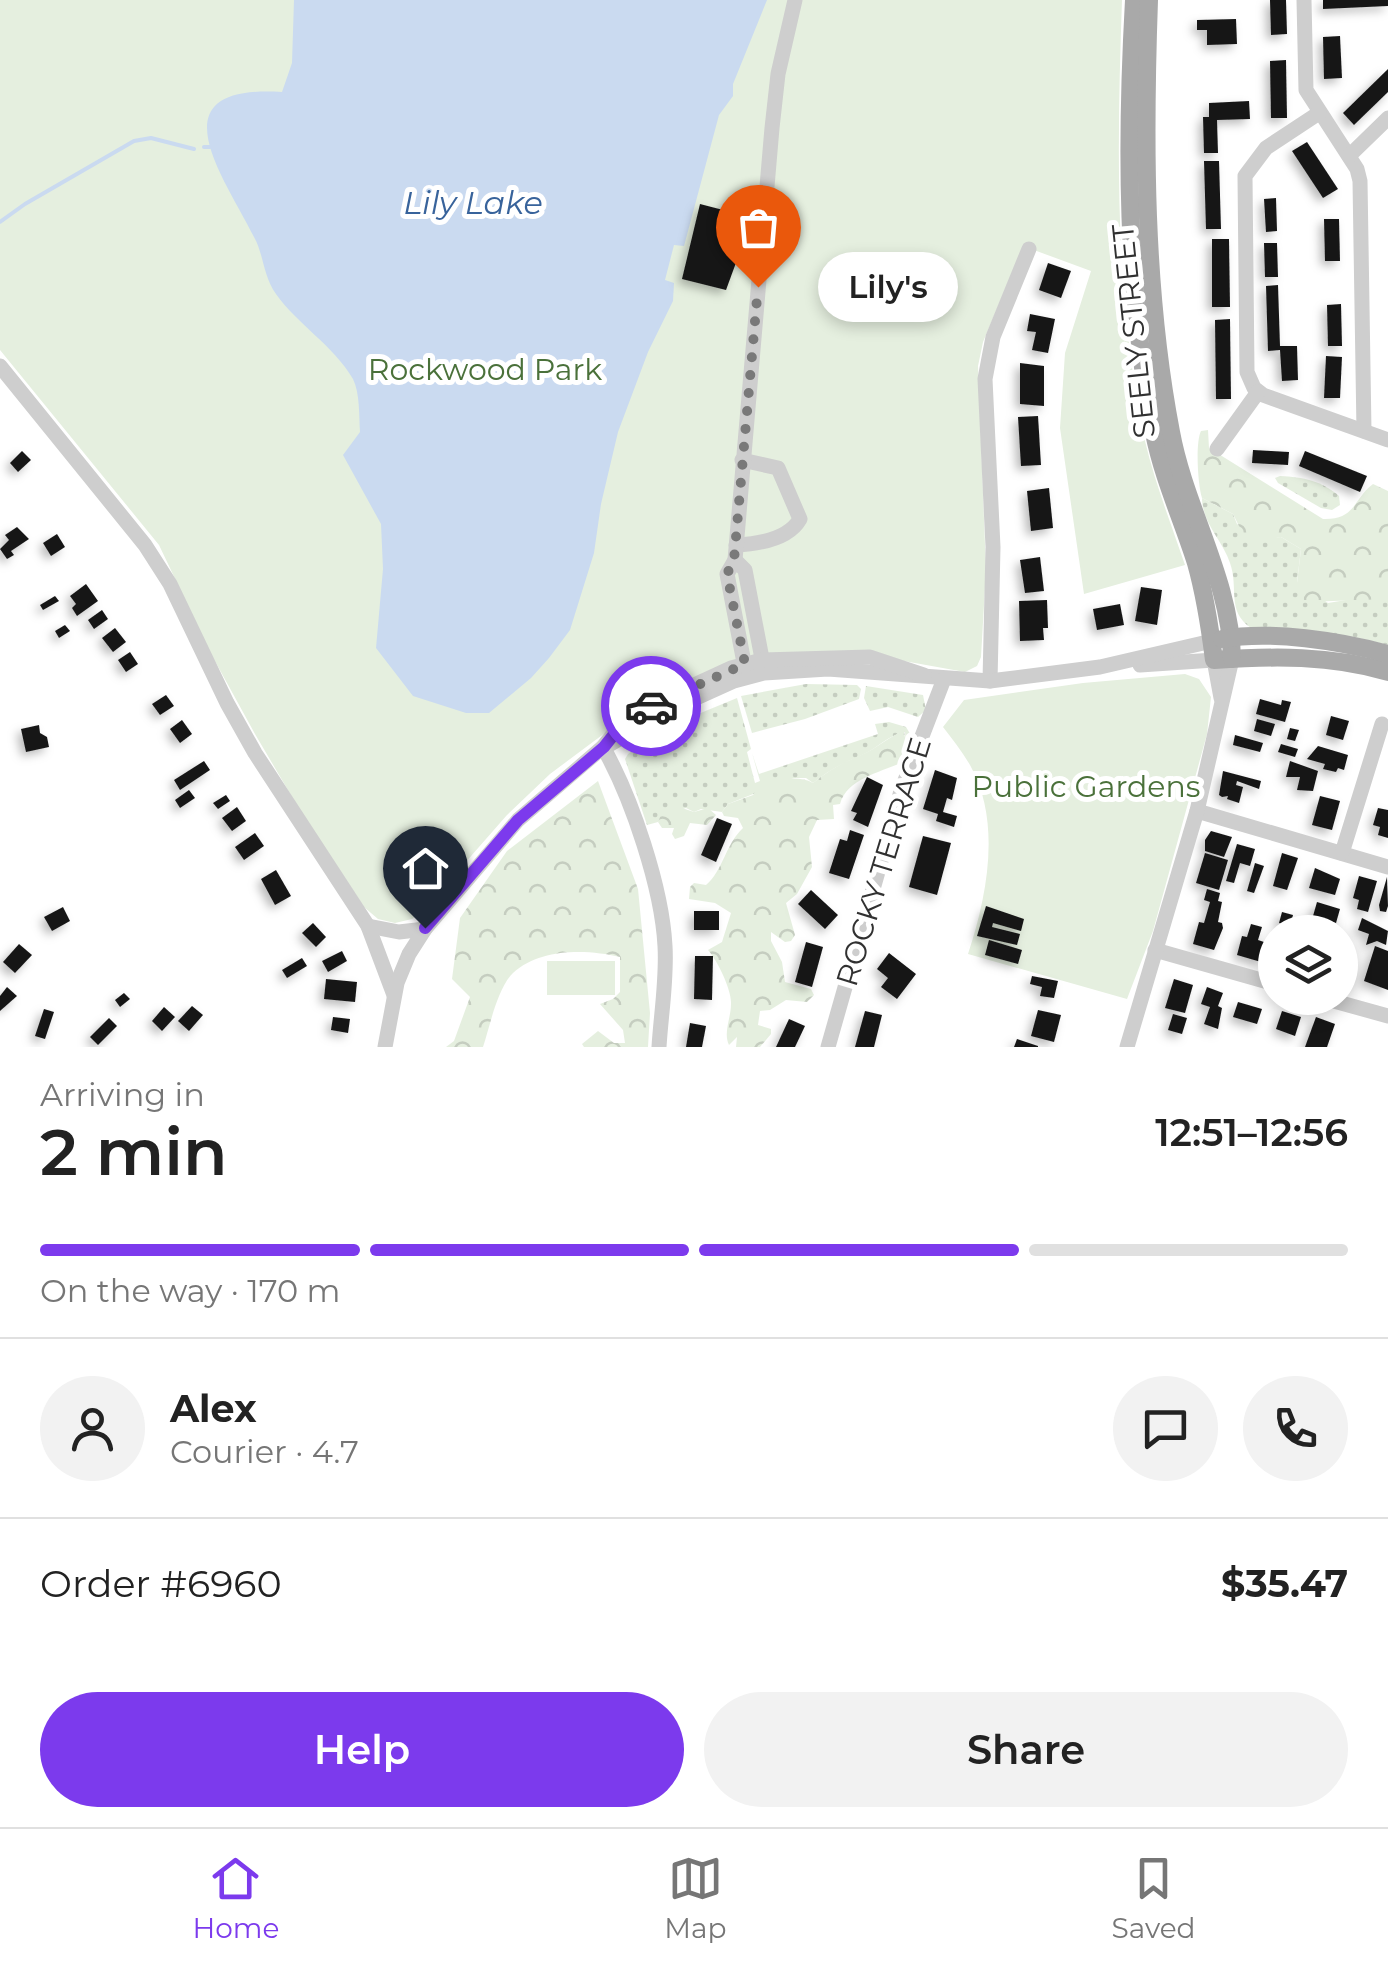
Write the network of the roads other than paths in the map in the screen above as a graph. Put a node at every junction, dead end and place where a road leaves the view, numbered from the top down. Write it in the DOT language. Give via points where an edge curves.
graph roads {
  1 [pos="795,0"];
  2 [pos="1134,0"];
  3 [pos="1149,0"];
  4 [pos="1304,0"];
  5 [pos="1318,113"];
  6 [pos="1388,118"];
  7 [pos="1349,156"];
  8 [pos="1029,249"];
  9 [pos="0,366"];
  10 [pos="1258,392"];
  11 [pos="1364,431"];
  12 [pos="1388,440"];
  13 [pos="1216,449"];
  14 [pos="742,460"];
  15 [pos="735,552"];
  16 [pos="1232,637"];
  17 [pos="1212,641"];
  18 [pos="1388,654"];
  19 [pos="1223,660"];
  20 [pos="763,667"];
  21 [pos="1100,667"];
  22 [pos="746,670"];
  23 [pos="1388,672"];
  24 [pos="944,679"];
  25 [pos="990,681"];
  26 [pos="1382,724"];
  27 [pos="604,747"];
  28 [pos="1197,810"];
  29 [pos="1342,853"];
  30 [pos="1388,867"];
  31 [pos="368,926"];
  32 [pos="425,928"];
  33 [pos="1155,950"];
  34 [pos="1258,979"];
  35 [pos="394,995"];
  36 [pos="1358,1008"];
  37 [pos="1388,1016"];
  38 [pos="386,1047"];
  39 [pos="659,1047"];
  40 [pos="828,1047"];
  41 [pos="1127,1047"];
  1 -- 14 [label="street" via="778,74"];
  2 -- 17 [label="main road, SEELY STREET" via="1130,189 1145,376 1160,461 1196,563"];
  3 -- 16 [label="main road, SEELY STREET" via="1148,204 1164,394 1181,475"];
  4 -- 5 [label="street" via="1306,86"];
  5 -- 7 [label="street"];
  5 -- 10 [label="street" via="1266,148 1245,176 1248,372"];
  6 -- 7 [label="street"];
  7 -- 11 [label="street" via="1360,182"];
  8 -- 25 [label="street" via="993,337 985,379 993,548"];
  9 -- 31 [label="street" via="145,544 255,753"];
  10 -- 11 [label="street"];
  10 -- 13 [label="street"];
  11 -- 12 [label="street"];
  14 -- 15 [label="street"];
  14 -- 15 [label="street" via="778,468 800,519"];
  15 -- 20 [label="street" via="745,570"];
  15 -- 22 [label="street" via="727,574"];
  16 -- 17 [label="main road"];
  16 -- 18 [label="main road"];
  16 -- 19 [label="main road, SEELY STREET"];
  17 -- 19 [label="main road, SEELY STREET"];
  17 -- 21 [label="street"];
  19 -- 21 [label="street"];
  19 -- 23 [label="main road" via="1324,659"];
  19 -- 28 [label="street, SEELY STREET" via="1223,707"];
  20 -- 22 [label="street"];
  20 -- 24 [label="street" via="870,658"];
  21 -- 25 [label="street"];
  22 -- 27 [label="street" via="646,709"];
  24 -- 25 [label="street"];
  24 -- 40 [label="street, ROCKY TERRACE" via="900,792"];
  26 -- 29 [label="street"];
  27 -- 32 [label="street" via="518,820"];
  27 -- 39 [label="street" via="658,897 666,948"];
  28 -- 29 [label="street"];
  28 -- 33 [label="street, SEELY STREET"];
  29 -- 30 [label="street"];
  31 -- 32 [label="street"];
  31 -- 35 [label="street"];
  32 -- 35 [label="street"];
  33 -- 34 [label="street"];
  33 -- 41 [label="street, SEELY STREET"];
  35 -- 38 [label="street"];
  36 -- 37 [label="street"];
}
